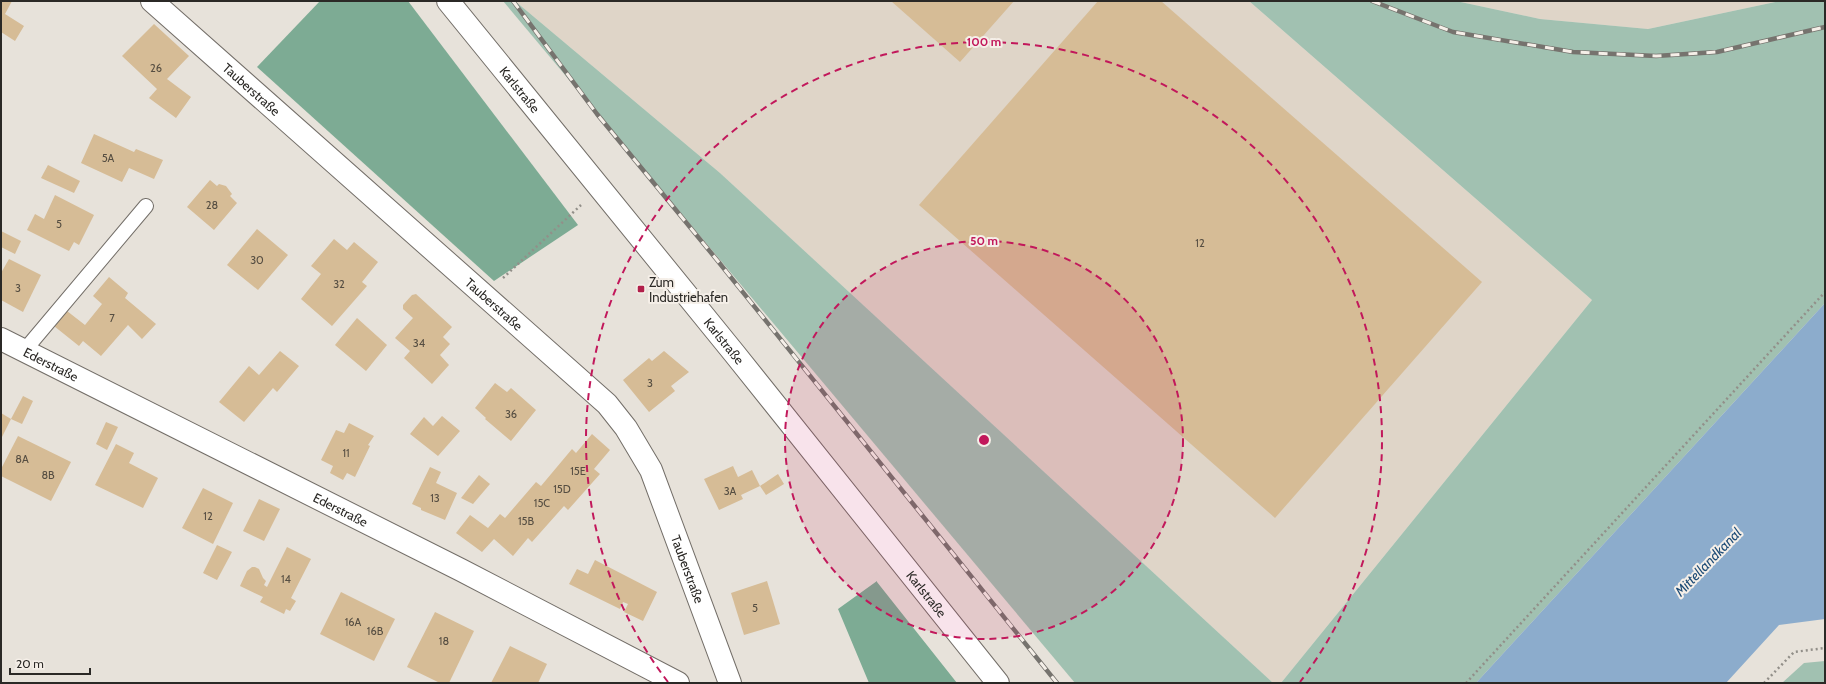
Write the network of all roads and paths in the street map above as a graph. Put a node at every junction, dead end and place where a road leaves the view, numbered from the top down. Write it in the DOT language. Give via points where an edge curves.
graph roads {
  1 [pos="152,1"];
  2 [pos="448,1"];
  3 [pos="599,189"];
  4 [pos="146,206"];
  5 [pos="501,279"];
  6 [pos="1825,292"];
  7 [pos="1,339"];
  8 [pos="24,351"];
  9 [pos="1825,648"];
  10 [pos="678,683"];
  11 [pos="730,683"];
  12 [pos="998,683"];
  13 [pos="1466,683"];
  14 [pos="1764,683"];
  1 -- 11 [label="street, Tauberstraße" via="607,404 626,428 650,470"];
  2 -- 3 [label="street, Karlstraße"];
  3 -- 5 [label="path"];
  3 -- 12 [label="street, Karlstraße"];
  4 -- 8 [label="lane"];
  6 -- 13 [label="path"];
  7 -- 8 [label="street, Ederstraße"];
  8 -- 10 [label="street, Ederstraße" via="462,570"];
  9 -- 14 [label="path" via="1794,652"];
}
